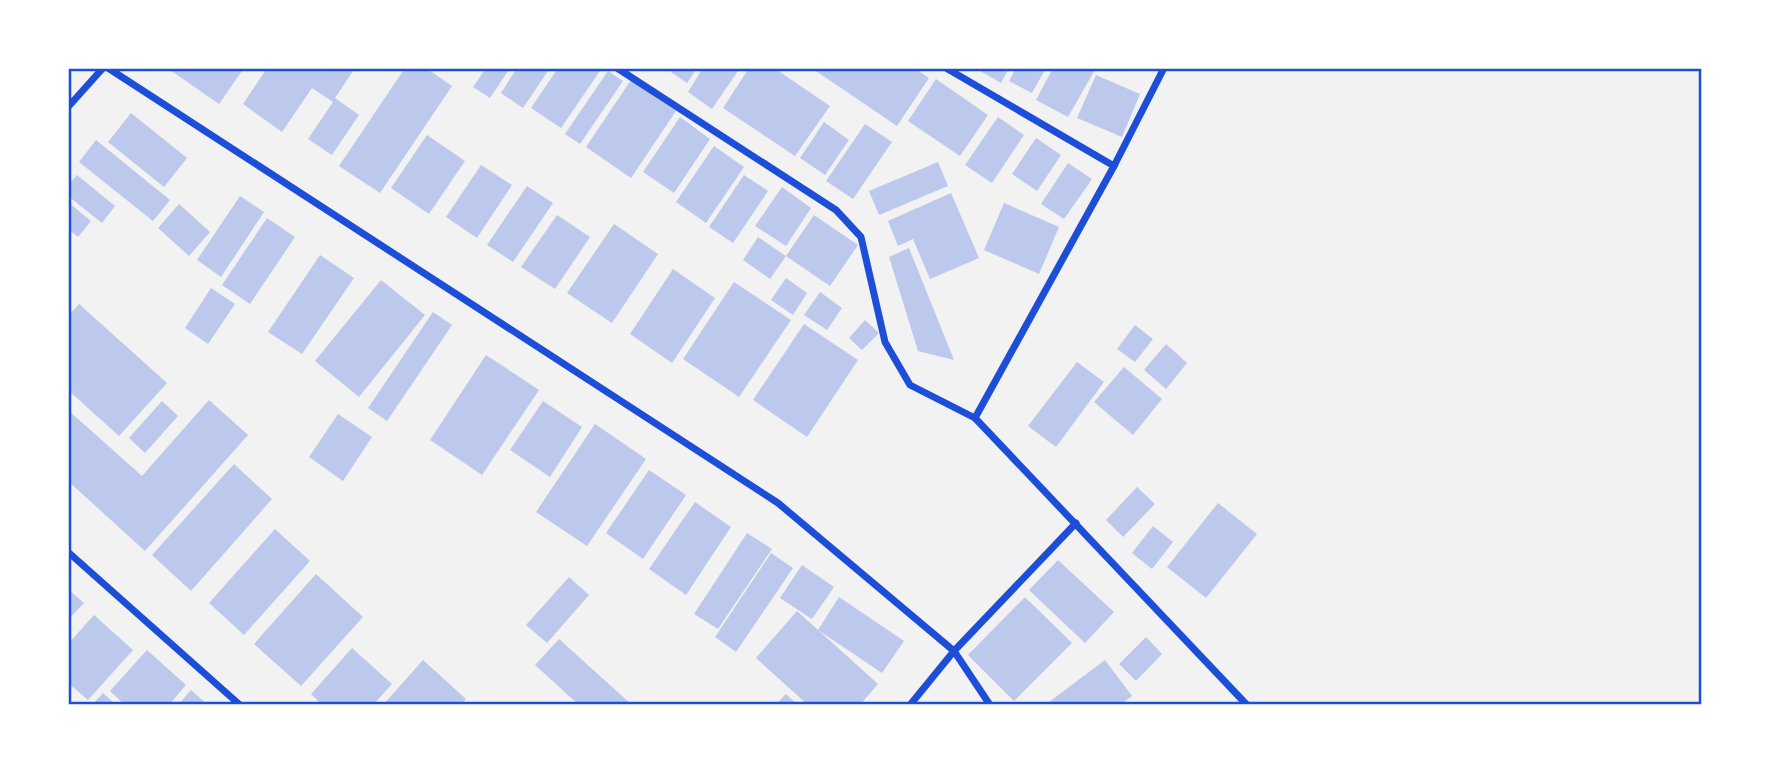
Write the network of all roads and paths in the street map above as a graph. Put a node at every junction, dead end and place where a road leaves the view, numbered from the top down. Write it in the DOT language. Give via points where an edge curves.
graph roads {
  1 [pos="106,68"];
  2 [pos="617,68"];
  3 [pos="946,68"];
  4 [pos="1164,68"];
  5 [pos="68,107"];
  6 [pos="1114,166"];
  7 [pos="975,418"];
  8 [pos="1076,523"];
  9 [pos="68,552"];
  10 [pos="954,651"];
  11 [pos="240,705"];
  12 [pos="910,705"];
  13 [pos="990,705"];
  14 [pos="1247,705"];
  1 -- 5 [label="street"];
  1 -- 10 [label="street" via="778,503"];
  2 -- 7 [label="street" via="836,210 861,237 886,342 911,385"];
  3 -- 6 [label="street"];
  4 -- 6 [label="street"];
  6 -- 7 [label="street"];
  7 -- 8 [label="street"];
  8 -- 10 [label="street"];
  8 -- 14 [label="street"];
  9 -- 11 [label="street"];
  10 -- 12 [label="street"];
  10 -- 13 [label="street"];
}
